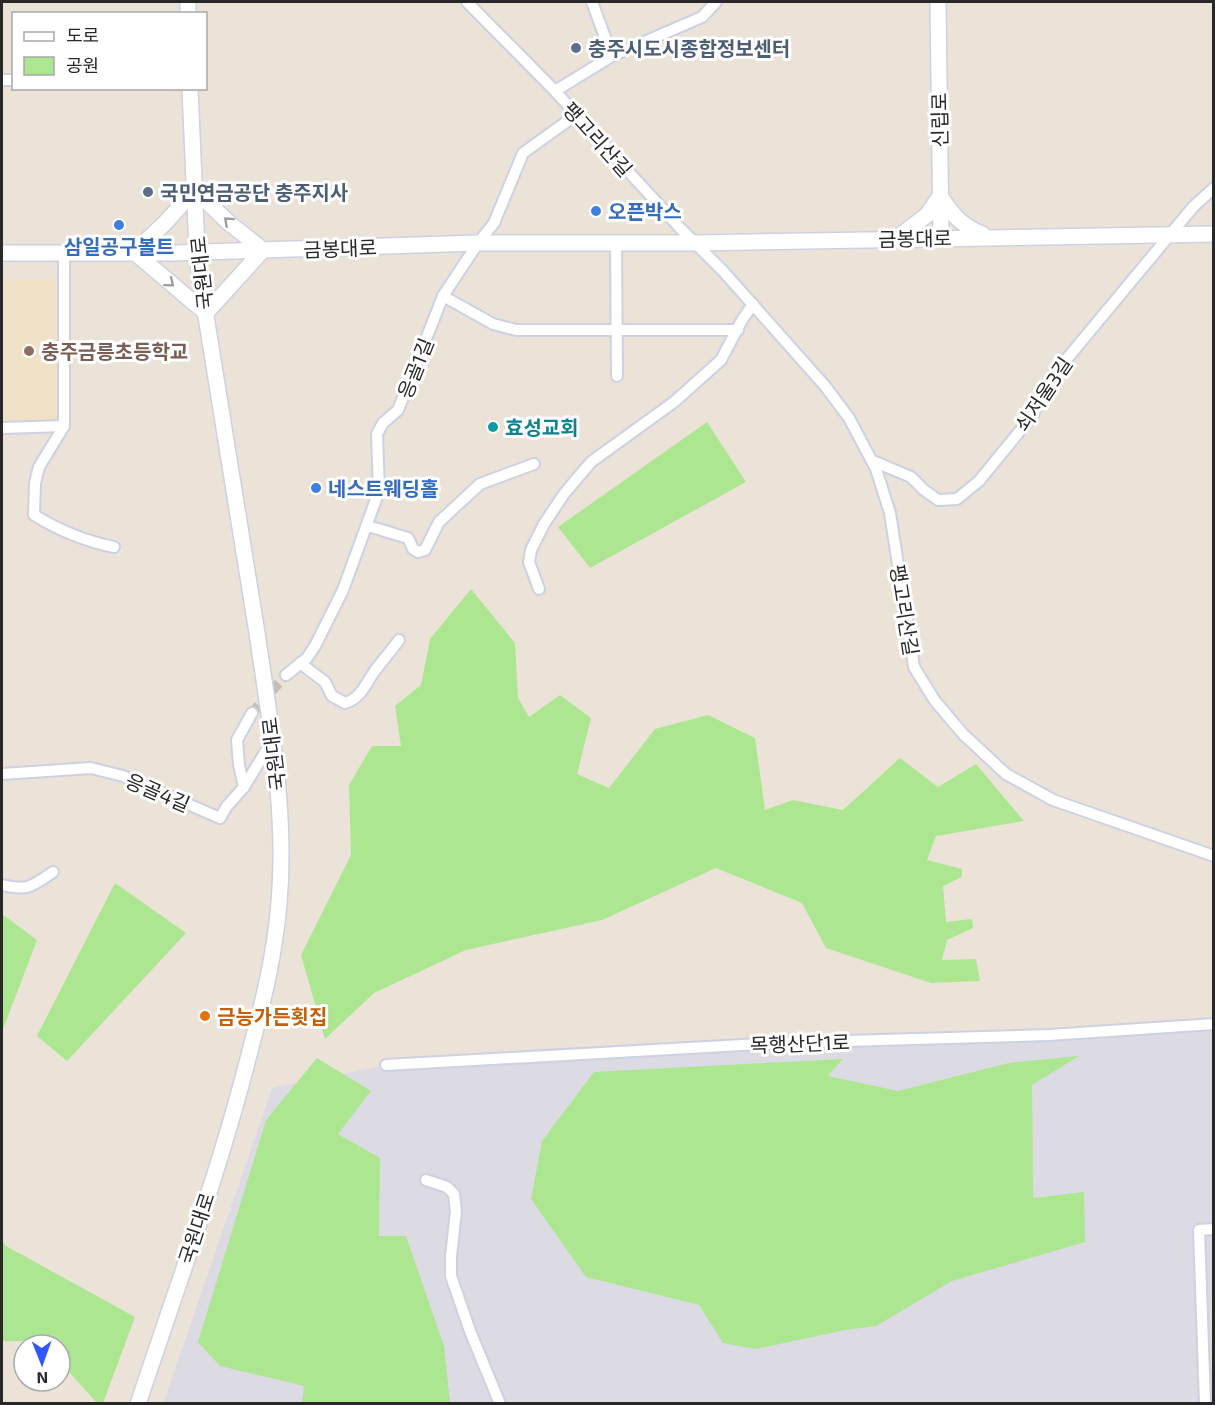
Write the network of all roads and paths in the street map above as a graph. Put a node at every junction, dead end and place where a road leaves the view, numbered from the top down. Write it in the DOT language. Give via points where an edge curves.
graph roads {
  1 [pos="467,2"];
  2 [pos="592,2"];
  3 [pos="716,2"];
  4 [pos="938,2"];
  5 [pos="612,56"];
  6 [pos="190,90"];
  7 [pos="555,91"];
  8 [pos="576,114"];
  9 [pos="1214,188"];
  10 [pos="195,190"];
  11 [pos="940,196"];
  12 [pos="1173,234"];
  13 [pos="1214,234"];
  14 [pos="989,237"];
  15 [pos="941,238"];
  16 [pos="896,239"];
  17 [pos="616,242"];
  18 [pos="478,243"];
  19 [pos="696,243"];
  20 [pos="263,250"];
  21 [pos="197,251"];
  22 [pos="64,252"];
  23 [pos="134,252"];
  24 [pos="2,253"];
  25 [pos="443,296"];
  26 [pos="753,304"];
  27 [pos="206,313"];
  28 [pos="616,330"];
  29 [pos="738,330"];
  30 [pos="617,376"];
  31 [pos="64,426"];
  32 [pos="2,428"];
  33 [pos="873,461"];
  34 [pos="534,464"];
  35 [pos="368,526"];
  36 [pos="114,547"];
  37 [pos="539,590"];
  38 [pos="399,640"];
  39 [pos="300,663"];
  40 [pos="286,675"];
  41 [pos="252,713"];
  42 [pos="272,741"];
  43 [pos="2,774"];
  44 [pos="244,787"];
  45 [pos="1214,856"];
  46 [pos="53,872"];
  47 [pos="2,885"];
  48 [pos="1214,1024"];
  49 [pos="386,1065"];
  50 [pos="426,1180"];
  51 [pos="1214,1229"];
  52 [pos="138,1404"];
  53 [pos="500,1404"];
  54 [pos="1205,1404"];
  1 -- 7 [label="street, 팽고리산길"];
  2 -- 5 [label="street"];
  3 -- 5 [label="street" via="702,17"];
  4 -- 11 [label="street, 신립로"];
  5 -- 7 [label="street"];
  6 -- 10 [label="street, 국원대로"];
  7 -- 8 [label="street, 팽고리산길"];
  8 -- 18 [label="street, 응골1길" via="523,153 494,223"];
  8 -- 19 [label="street, 팽고리산길"];
  9 -- 12 [label="street, 쇠저울3길" via="1193,207"];
  20 -- 10 [label="street, one-way"];
  10 -- 21 [label="street, 국원대로"];
  10 -- 23 [label="street"];
  11 -- 14 [label="street" via="965,227"];
  11 -- 15 [label="street, 신립로"];
  11 -- 16 [label="street" via="927,215"];
  12 -- 13 [label="street, 금봉대로"];
  12 -- 14 [label="street, 금봉대로"];
  12 -- 33 [label="street, 쇠저울3길" via="1051,378 1033,415 980,481 957,499 938,500 911,477"];
  14 -- 15 [label="street, 금봉대로"];
  15 -- 16 [label="street, 금봉대로"];
  16 -- 19 [label="street, 금봉대로"];
  17 -- 18 [label="street, 금봉대로"];
  17 -- 19 [label="street, 금봉대로"];
  17 -- 28 [label="street"];
  18 -- 20 [label="street, 금봉대로"];
  18 -- 25 [label="street, 응골1길"];
  19 -- 26 [label="street, 팽고리산길"];
  20 -- 21 [label="street, 금봉대로"];
  20 -- 27 [label="street"];
  21 -- 23 [label="street, 금봉대로"];
  21 -- 27 [label="street, 국원대로"];
  22 -- 23 [label="street, 금봉대로"];
  22 -- 24 [label="street, 금봉대로"];
  22 -- 31 [label="street"];
  23 -- 27 [label="street, one-way"];
  25 -- 28 [label="street" via="493,324 516,330"];
  25 -- 35 [label="street, 응골1길" via="398,410 377,434 379,491"];
  26 -- 29 [label="street"];
  26 -- 33 [label="street, 팽고리산길" via="837,402"];
  27 -- 42 [label="street, 국원대로"];
  28 -- 29 [label="street"];
  28 -- 30 [label="street"];
  29 -- 37 [label="street" via="721,360 674,402 591,462 564,494 531,550 529,562"];
  31 -- 32 [label="street"];
  31 -- 36 [label="street" via="39,467 34,515 60,531"];
  33 -- 45 [label="street, 팽고리산길" via="890,513 914,668 963,734 1006,774 1053,800"];
  34 -- 35 [label="street" via="480,484 440,522 425,550 418,552 408,538"];
  35 -- 39 [label="street, 응골1길" via="343,590 315,646"];
  38 -- 39 [label="street" via="363,692 345,703 332,696 325,682"];
  39 -- 40 [label="street, 응골1길"];
  41 -- 44 [label="street" via="237,740"];
  42 -- 44 [label="street, 응골4길"];
  42 -- 52 [label="street, 국원대로" via="282,846 273,956 230,1129"];
  43 -- 44 [label="street, 응골4길" via="91,768 123,776 220,818"];
  46 -- 47 [label="street" via="32,886"];
  48 -- 49 [label="street, 목행산단1로"];
  50 -- 53 [label="street" via="447,1187 454,1194 451,1276"];
  51 -- 54 [label="street" via="1198,1230"];
}
